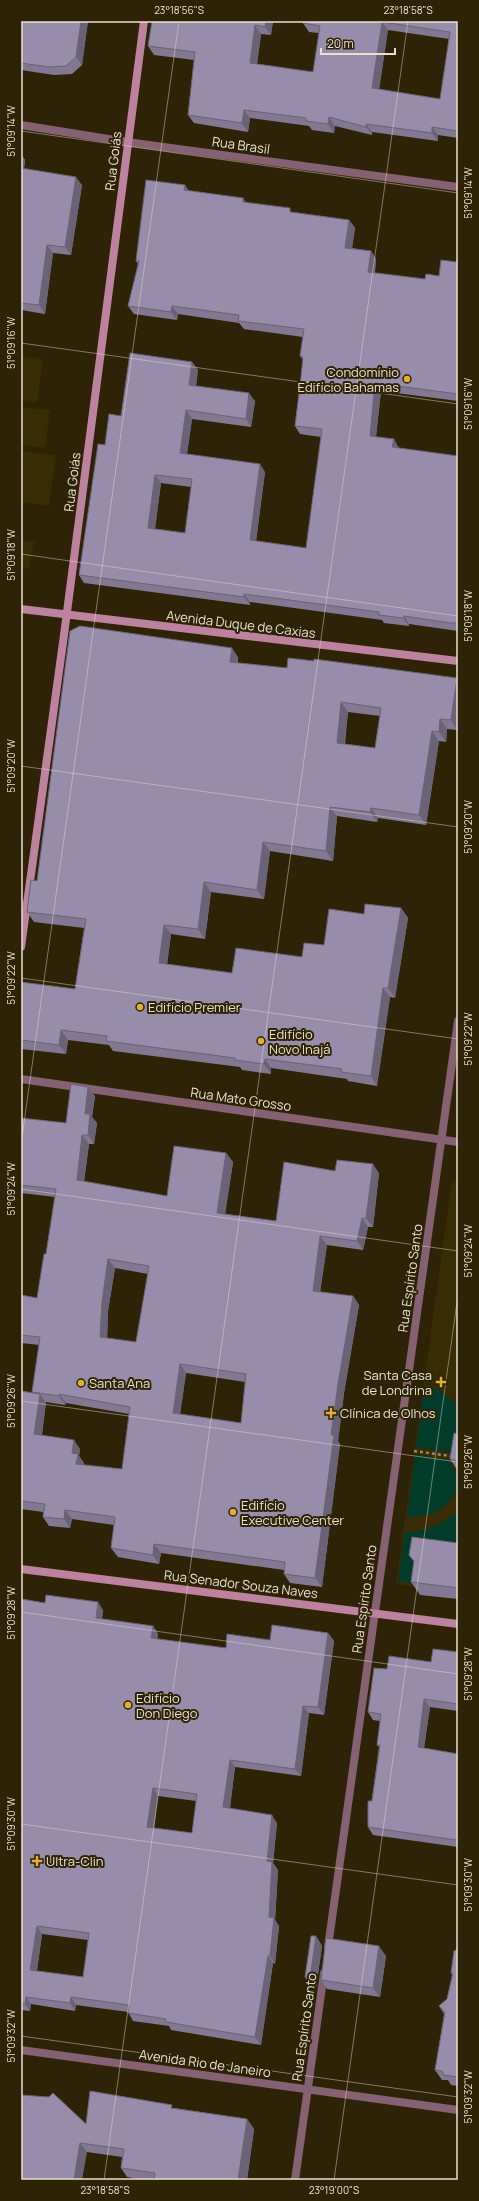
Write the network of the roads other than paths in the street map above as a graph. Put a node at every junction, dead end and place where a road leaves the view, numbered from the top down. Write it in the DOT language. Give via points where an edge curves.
graph roads {
  1 [pos="144,21"];
  2 [pos="21,125"];
  3 [pos="127,142"];
  4 [pos="458,187"];
  5 [pos="21,609"];
  6 [pos="66,616"];
  7 [pos="458,661"];
  8 [pos="21,947"];
  9 [pos="458,1021"];
  10 [pos="21,1079"];
  11 [pos="442,1140"];
  12 [pos="458,1142"];
  13 [pos="21,1569"];
  14 [pos="375,1614"];
  15 [pos="458,1624"];
  16 [pos="21,2050"];
  17 [pos="308,2090"];
  18 [pos="458,2110"];
  19 [pos="295,2180"];
  1 -- 3 [label="main road, Rua Goiás"];
  2 -- 3 [label="street, Rua Brasil"];
  3 -- 4 [label="street, Rua Brasil"];
  3 -- 6 [label="main road, Rua Goiás"];
  5 -- 6 [label="main road, Avenida Duque de Caxias"];
  6 -- 7 [label="main road, Avenida Duque de Caxias"];
  6 -- 8 [label="main road, Rua Goiás"];
  9 -- 11 [label="street, Rua Espírito Santo"];
  10 -- 11 [label="street, Rua Mato Grosso"];
  11 -- 12 [label="street, Rua Mato Grosso"];
  11 -- 14 [label="street, Rua Espírito Santo"];
  13 -- 14 [label="main road, Rua Senador Souza Naves"];
  14 -- 15 [label="main road, Rua Senador Souza Naves"];
  14 -- 17 [label="street, Rua Espírito Santo"];
  16 -- 17 [label="street, Avenida Rio de Janeiro"];
  17 -- 18 [label="street, Avenida Rio de Janeiro"];
  17 -- 19 [label="street, Rua Espírito Santo"];
}
